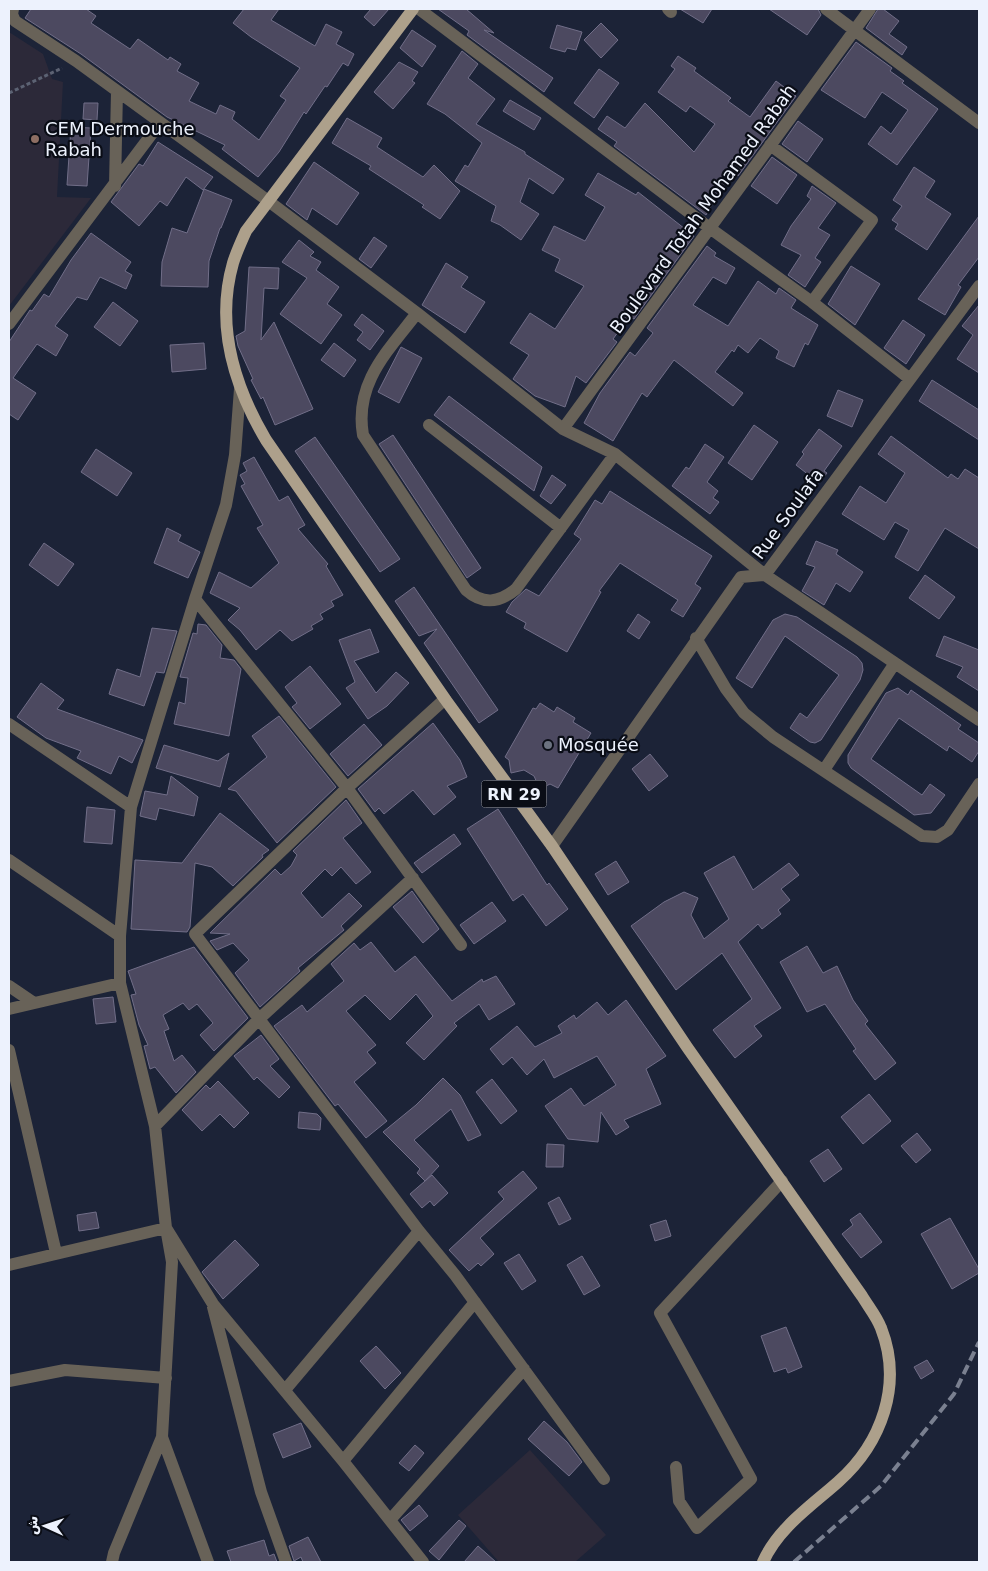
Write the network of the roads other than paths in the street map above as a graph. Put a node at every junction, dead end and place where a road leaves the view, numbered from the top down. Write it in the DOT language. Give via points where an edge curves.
graph roads {
  1 [pos="13,9"];
  2 [pos="413,9"];
  3 [pos="419,9"];
  4 [pos="826,9"];
  5 [pos="870,9"];
  6 [pos="854,31"];
  7 [pos="117,91"];
  8 [pos="160,123"];
  9 [pos="979,123"];
  10 [pos="770,146"];
  11 [pos="114,186"];
  12 [pos="267,200"];
  13 [pos="711,229"];
  14 [pos="979,286"];
  15 [pos="812,302"];
  16 [pos="417,313"];
  17 [pos="9,324"];
  18 [pos="910,379"];
  19 [pos="240,389"];
  20 [pos="429,425"];
  21 [pos="563,429"];
  22 [pos="615,454"];
  23 [pos="560,528"];
  24 [pos="765,575"];
  25 [pos="195,599"];
  26 [pos="696,638"];
  27 [pos="895,663"];
  28 [pos="445,699"];
  29 [pos="979,720"];
  30 [pos="9,724"];
  31 [pos="824,770"];
  32 [pos="979,784"];
  33 [pos="347,788"];
  34 [pos="131,807"];
  35 [pos="552,846"];
  36 [pos="9,860"];
  37 [pos="413,878"];
  38 [pos="120,936"];
  39 [pos="461,945"];
  40 [pos="120,983"];
  41 [pos="9,986"];
  42 [pos="34,1003"];
  43 [pos="9,1010"];
  44 [pos="259,1019"];
  45 [pos="9,1050"];
  46 [pos="155,1126"];
  47 [pos="782,1181"];
  48 [pos="166,1228"];
  49 [pos="419,1230"];
  50 [pos="56,1254"];
  51 [pos="9,1265"];
  52 [pos="475,1302"];
  53 [pos="213,1304"];
  54 [pos="524,1369"];
  55 [pos="166,1378"];
  56 [pos="9,1381"];
  57 [pos="285,1390"];
  58 [pos="162,1437"];
  59 [pos="343,1461"];
  60 [pos="676,1468"];
  61 [pos="604,1479"];
  62 [pos="390,1520"];
  63 [pos="112,1562"];
  64 [pos="208,1562"];
  65 [pos="286,1562"];
  66 [pos="423,1562"];
  67 [pos="763,1562"];
  1 -- 7 [label="street" via="15,21"];
  2 -- 12 [label="main road, RN 29"];
  3 -- 13 [label="street"];
  4 -- 6 [label="street"];
  5 -- 6 [label="street, Boulevard Totah Mohamed Rabah"];
  6 -- 9 [label="street"];
  6 -- 10 [label="street, Boulevard Totah Mohamed Rabah"];
  7 -- 8 [label="street"];
  7 -- 11 [label="street"];
  8 -- 11 [label="street"];
  8 -- 12 [label="street"];
  10 -- 13 [label="street, Boulevard Totah Mohamed Rabah"];
  10 -- 15 [label="street" via="872,220"];
  11 -- 17 [label="street"];
  12 -- 16 [label="street"];
  12 -- 19 [label="main road, RN 29" via="246,231 233,264 227,302 227,339"];
  13 -- 15 [label="street"];
  13 -- 21 [label="street, Boulevard Totah Mohamed Rabah"];
  14 -- 18 [label="street, Rue Soulafa"];
  15 -- 18 [label="street"];
  16 -- 21 [label="street"];
  16 -- 23 [label="street" via="373,372 362,399 360,419 363,434 466,590 485,602 505,598 516,589"];
  18 -- 24 [label="street, Rue Soulafa"];
  19 -- 25 [label="street" via="235,455 226,505"];
  19 -- 28 [label="main road, RN 29" via="266,440"];
  20 -- 23 [label="street"];
  21 -- 22 [label="street"];
  22 -- 23 [label="street"];
  22 -- 24 [label="street"];
  24 -- 26 [label="street, Rue Soulafa" via="741,577"];
  24 -- 27 [label="street"];
  25 -- 33 [label="street"];
  25 -- 34 [label="street"];
  26 -- 31 [label="street" via="744,713 773,737"];
  26 -- 35 [label="street, Rue Soulafa"];
  27 -- 29 [label="street"];
  27 -- 31 [label="street"];
  28 -- 33 [label="street"];
  28 -- 35 [label="main road, RN 29"];
  30 -- 34 [label="street"];
  31 -- 32 [label="street" via="922,836 936,837 948,830"];
  33 -- 37 [label="street"];
  33 -- 44 [label="street" via="195,934"];
  34 -- 38 [label="street"];
  35 -- 47 [label="main road, RN 29"];
  36 -- 38 [label="street"];
  37 -- 39 [label="street"];
  37 -- 44 [label="street"];
  38 -- 40 [label="street"];
  40 -- 42 [label="street"];
  40 -- 46 [label="street"];
  41 -- 42 [label="street"];
  42 -- 43 [label="street"];
  44 -- 46 [label="street"];
  44 -- 49 [label="street"];
  45 -- 50 [label="street"];
  46 -- 48 [label="street"];
  47 -- 60 [label="street" via="660,1313 752,1479 697,1528 679,1501"];
  47 -- 67 [label="main road, RN 29" via="881,1327 889,1355 890,1389 882,1423 863,1452 840,1480 782,1534"];
  48 -- 50 [label="street"];
  48 -- 53 [label="street"];
  48 -- 55 [label="street" via="172,1262"];
  49 -- 52 [label="street"];
  49 -- 57 [label="street"];
  50 -- 51 [label="street"];
  52 -- 54 [label="street"];
  52 -- 59 [label="street"];
  53 -- 57 [label="street"];
  53 -- 65 [label="street" via="261,1492"];
  54 -- 61 [label="street"];
  54 -- 62 [label="street"];
  55 -- 56 [label="street" via="64,1370"];
  55 -- 58 [label="street"];
  57 -- 59 [label="street"];
  58 -- 63 [label="street"];
  58 -- 64 [label="street"];
  59 -- 62 [label="street"];
  62 -- 66 [label="street"];
}
